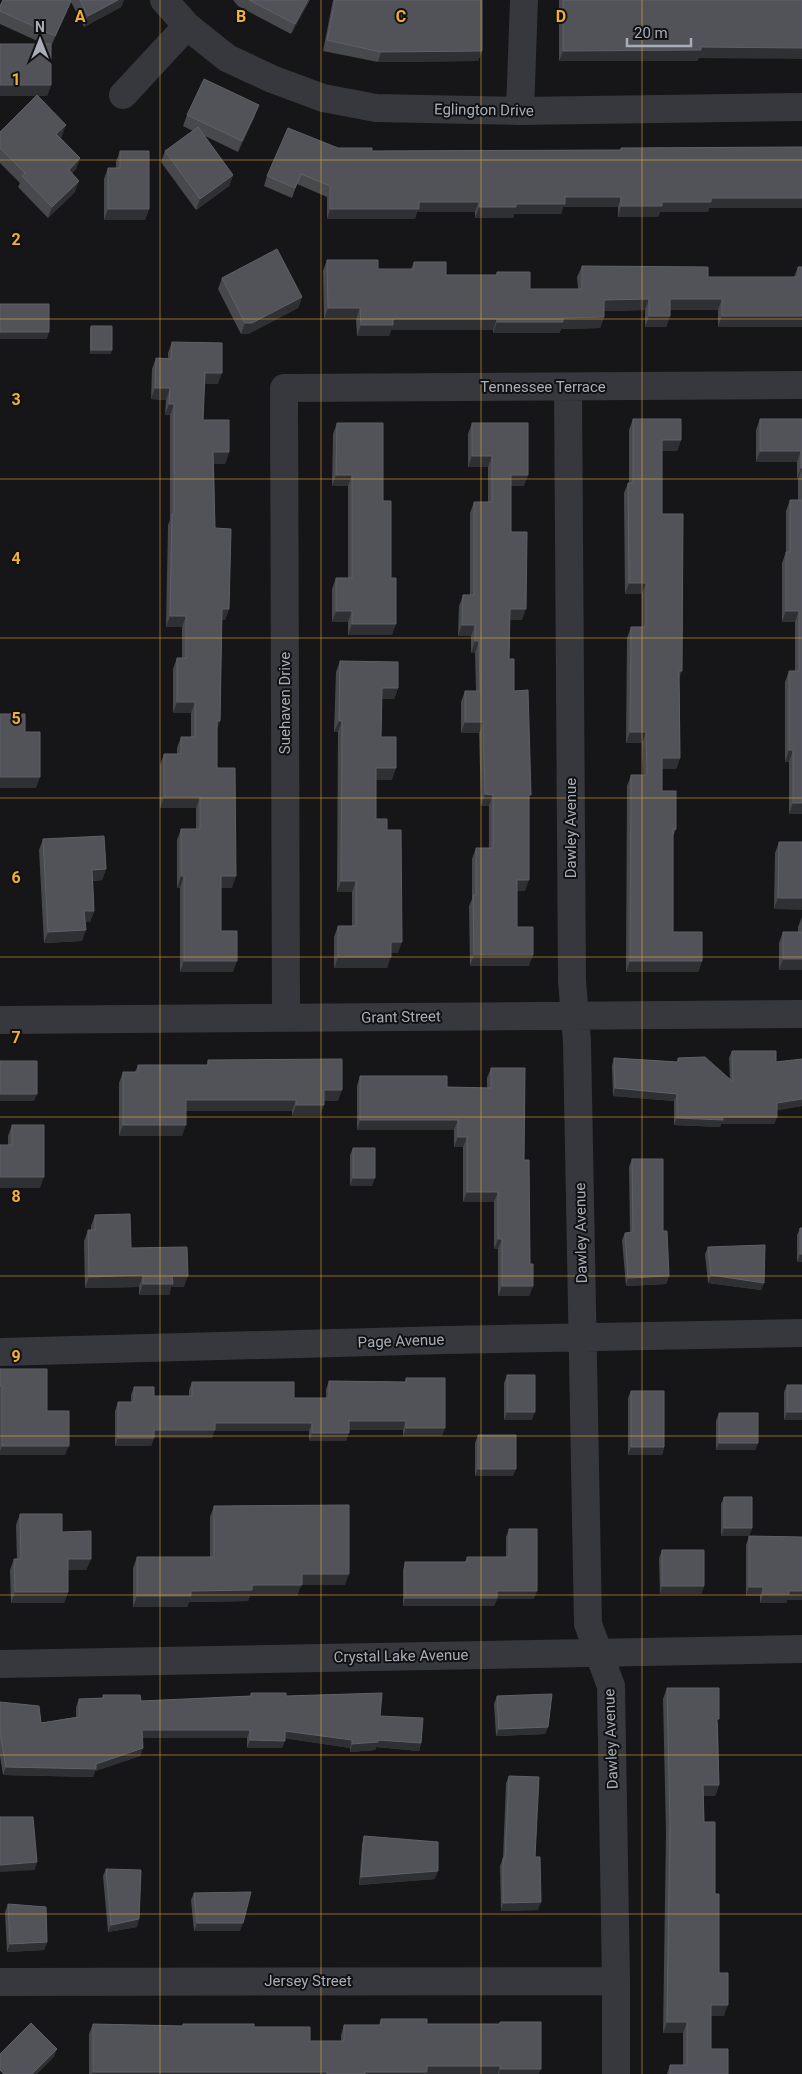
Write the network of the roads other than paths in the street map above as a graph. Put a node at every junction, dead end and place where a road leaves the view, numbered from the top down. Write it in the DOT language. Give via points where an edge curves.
graph roads {
  1 [pos="164,0"];
  2 [pos="524,0"];
  3 [pos="186,26"];
  4 [pos="122,95"];
  5 [pos="802,108"];
  6 [pos="520,111"];
  7 [pos="802,385"];
  8 [pos="568,387"];
  9 [pos="284,388"];
  10 [pos="575,1014"];
  11 [pos="802,1014"];
  12 [pos="286,1018"];
  13 [pos="0,1020"];
  14 [pos="802,1333"];
  15 [pos="583,1337"];
  16 [pos="0,1352"];
  17 [pos="802,1649"];
  18 [pos="598,1652"];
  19 [pos="0,1664"];
  20 [pos="616,1981"];
  21 [pos="0,1982"];
  22 [pos="616,2074"];
  1 -- 3 [label="street, Eglington Drive"];
  2 -- 6 [label="street"];
  3 -- 4 [label="street"];
  3 -- 6 [label="street, Eglington Drive" via="227,58 323,98 376,108"];
  5 -- 6 [label="street, Eglington Drive"];
  7 -- 8 [label="street, Tennessee Terrace"];
  8 -- 9 [label="street, Tennessee Terrace"];
  8 -- 10 [label="street, Dawley Avenue" via="572,971"];
  9 -- 12 [label="street, Suehaven Drive"];
  10 -- 11 [label="street, Grant Street"];
  10 -- 12 [label="street, Grant Street"];
  10 -- 15 [label="street, Dawley Avenue"];
  12 -- 13 [label="street, Grant Street"];
  14 -- 15 [label="street, Page Avenue"];
  15 -- 16 [label="street, Page Avenue"];
  15 -- 18 [label="street, Dawley Avenue" via="588,1624"];
  17 -- 18 [label="street, Crystal Lake Avenue"];
  18 -- 19 [label="street, Crystal Lake Avenue"];
  18 -- 20 [label="street, Dawley Avenue" via="611,1686"];
  20 -- 21 [label="street, Jersey Street"];
  20 -- 22 [label="street, Dawley Avenue"];
}
